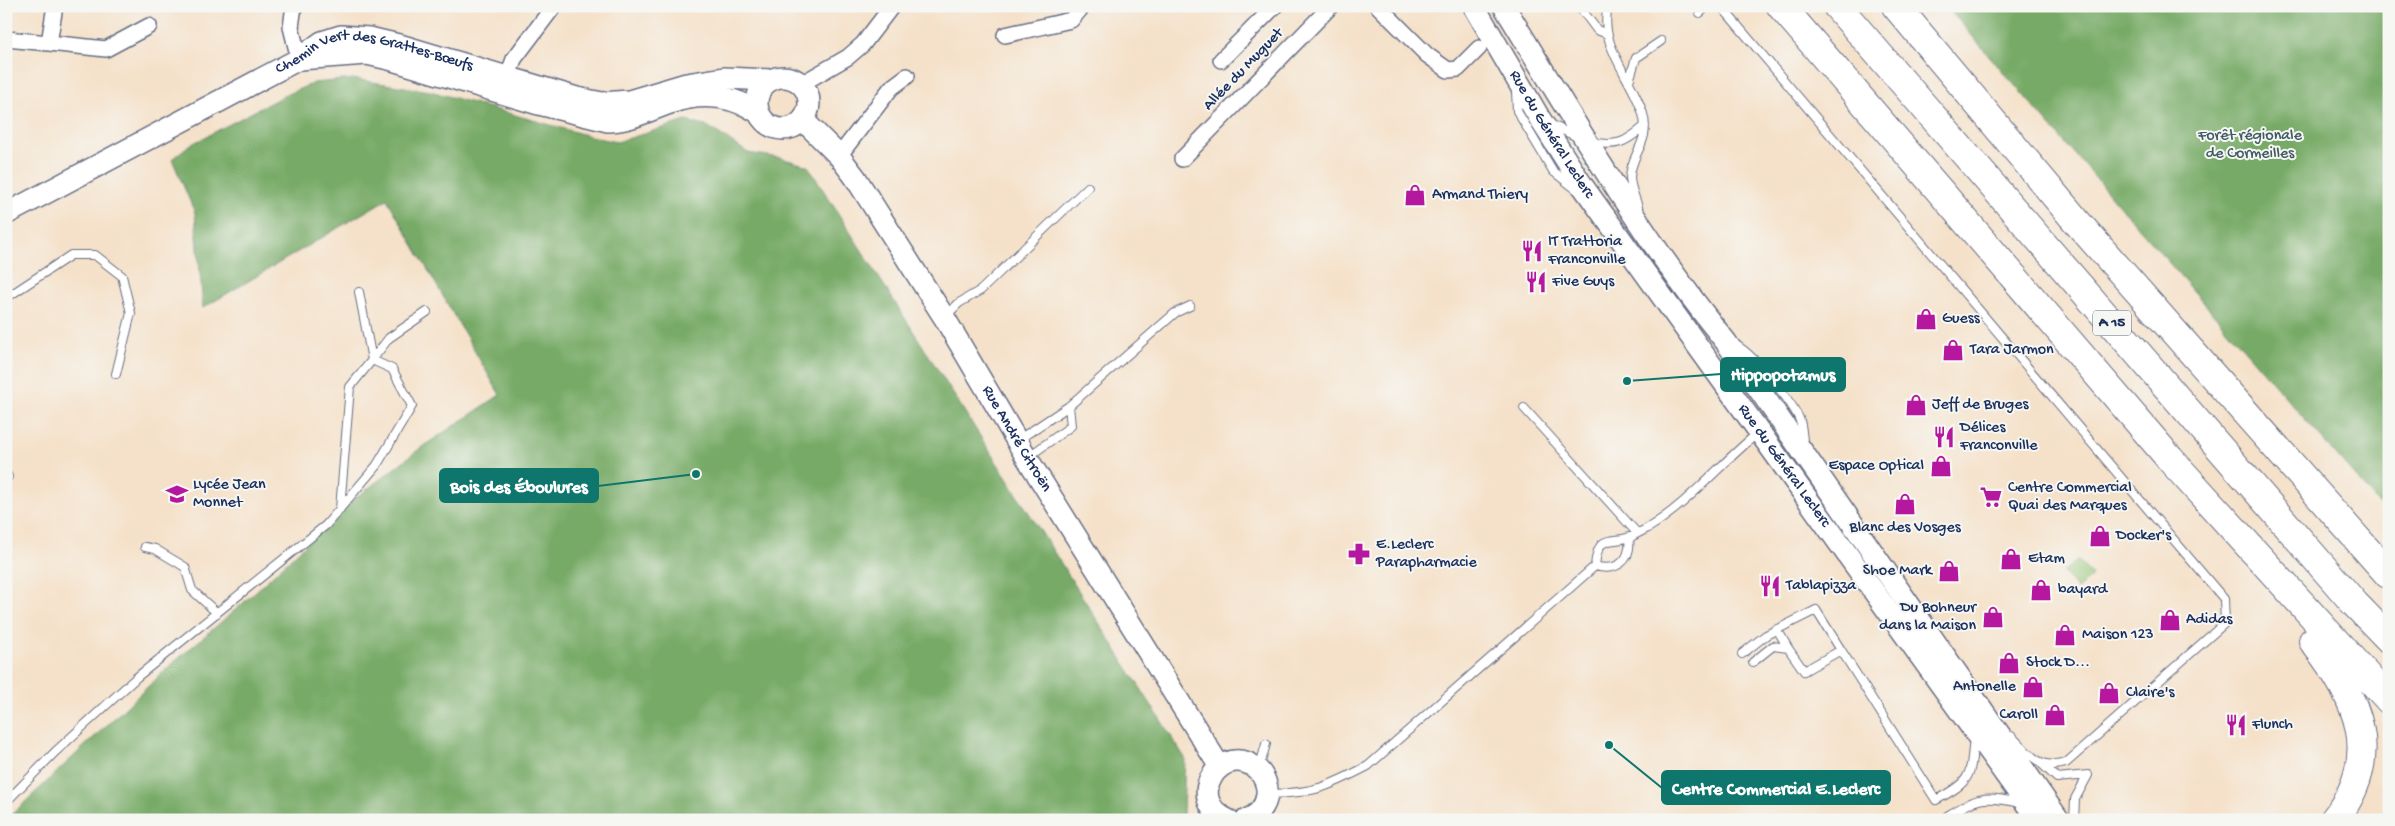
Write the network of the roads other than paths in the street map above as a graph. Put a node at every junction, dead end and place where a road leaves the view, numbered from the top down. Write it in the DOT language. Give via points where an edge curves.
graph roads {
  1 [pos="55,6"];
  2 [pos="294,6"];
  3 [pos="554,6"];
  4 [pos="892,6"];
  5 [pos="1083,6"];
  6 [pos="1275,6"];
  7 [pos="1331,6"];
  8 [pos="1378,6"];
  9 [pos="1474,6"];
  10 [pos="1504,6"];
  11 [pos="1579,6"];
  12 [pos="1608,6"];
  13 [pos="1707,6"];
  14 [pos="1721,6"];
  15 [pos="1837,6"];
  16 [pos="1896,6"];
  17 [pos="1784,11"];
  18 [pos="1700,13"];
  19 [pos="150,26"];
  20 [pos="1605,33"];
  21 [pos="1005,35"];
  22 [pos="6,39"];
  23 [pos="49,42"];
  24 [pos="1662,42"];
  25 [pos="1478,48"];
  26 [pos="299,59"];
  27 [pos="1221,60"];
  28 [pos="907,76"];
  29 [pos="1516,77"];
  30 [pos="771,80"];
  31 [pos="1629,81"];
  32 [pos="801,84"];
  33 [pos="505,85"];
  34 [pos="634,108"];
  35 [pos="758,112"];
  36 [pos="1540,119"];
  37 [pos="803,120"];
  38 [pos="1645,126"];
  39 [pos="1586,141"];
  40 [pos="839,156"];
  41 [pos="1182,159"];
  42 [pos="1088,187"];
  43 [pos="1599,206"];
  44 [pos="6,214"];
  45 [pos="1647,232"];
  46 [pos="359,292"];
  47 [pos="6,298"];
  48 [pos="1190,306"];
  49 [pos="427,312"];
  50 [pos="944,317"];
  51 [pos="372,360"];
  52 [pos="116,374"];
  53 [pos="1069,406"];
  54 [pos="1524,408"];
  55 [pos="1760,432"];
  56 [pos="1022,449"];
  57 [pos="2170,459"];
  58 [pos="340,509"];
  59 [pos="1637,533"];
  60 [pos="1629,537"];
  61 [pos="145,546"];
  62 [pos="1595,566"];
  63 [pos="2389,575"];
  64 [pos="216,613"];
  65 [pos="1777,629"];
  66 [pos="2389,639"];
  67 [pos="1788,648"];
  68 [pos="1840,650"];
  69 [pos="1742,654"];
  70 [pos="1753,662"];
  71 [pos="2389,700"];
  72 [pos="1980,708"];
  73 [pos="1974,730"];
  74 [pos="1266,744"];
  75 [pos="2042,764"];
  76 [pos="1220,767"];
  77 [pos="1259,771"];
  78 [pos="1267,794"];
  79 [pos="6,802"];
  80 [pos="2032,812"];
  81 [pos="1947,816"];
  82 [pos="1250,819"];
  83 [pos="1228,820"];
  84 [pos="2059,820"];
  85 [pos="2074,820"];
  86 [pos="2334,820"];
  1 -- 23 [label="street"];
  2 -- 26 [label="street" via="291,27"];
  3 -- 33 [label="street" via="514,59"];
  4 -- 32 [label="street" via="856,50"];
  5 -- 21 [label="street" via="1071,20"];
  6 -- 27 [label="street"];
  7 -- 41 [label="street, Allée du Muguet"];
  8 -- 25 [label="street" via="1426,55 1448,70 1458,68"];
  9 -- 29 [label="main road, Rue du Général Leclerc"];
  10 -- 39 [label="main road, Rue du Général Leclerc"];
  11 -- 20 [label="lane" via="1596,30"];
  12 -- 20 [label="lane"];
  13 -- 18 [label="lane"];
  14 -- 75 [label="lane" via="2224,599 2225,623 2066,763 2057,766"];
  15 -- 66 [label="highway, A 15" via="2355,604"];
  16 -- 63 [label="highway, A 15" via="2077,222"];
  17 -- 57 [label="highway"];
  19 -- 23 [label="street" via="106,49"];
  20 -- 31 [label="lane"];
  22 -- 23 [label="street"];
  24 -- 31 [label="lane" via="1636,58"];
  26 -- 33 [label="main road, Chemin Vert des Grattes-Bœufs" via="322,42 341,36 369,38 403,46"];
  26 -- 44 [label="main road, Chemin Vert des Grattes-Bœufs"];
  28 -- 40 [label="street" via="891,88"];
  29 -- 36 [label="main road, Rue du Général Leclerc"];
  29 -- 43 [label="lane" via="1517,111 1553,172"];
  30 -- 32 [label="main road" via="787,78"];
  30 -- 34 [label="main road, Chemin Vert des Grattes-Bœufs" via="724,78 686,84"];
  30 -- 35 [label="main road" via="758,97"];
  31 -- 38 [label="lane"];
  32 -- 37 [label="main road" via="809,102"];
  33 -- 34 [label="main road, Chemin Vert des Grattes-Bœufs"];
  34 -- 35 [label="main road" via="710,96 735,100"];
  35 -- 37 [label="main road" via="766,123 779,129 792,128"];
  36 -- 39 [label="lane"];
  36 -- 43 [label="main road, Rue du Général Leclerc"];
  37 -- 40 [label="main road, Rue André Citroën"];
  38 -- 39 [label="lane" via="1623,142"];
  38 -- 45 [label="lane" via="1645,136 1630,180"];
  39 -- 45 [label="main road, Rue du Général Leclerc"];
  40 -- 50 [label="main road, Rue André Citroën"];
  42 -- 50 [label="lane" via="981,290"];
  43 -- 55 [label="main road, Rue du Général Leclerc"];
  45 -- 72 [label="main road, Rue du Général Leclerc"];
  46 -- 51 [label="lane"];
  47 -- 52 [label="lane" via="71,255 95,255 122,276 132,313"];
  48 -- 53 [label="lane" via="1175,313"];
  49 -- 51 [label="lane" via="389,338"];
  50 -- 56 [label="main road, Rue André Citroën"];
  51 -- 58 [label="lane" via="350,387"];
  51 -- 58 [label="lane" via="392,369 412,406 376,465"];
  53 -- 56 [label="lane"];
  53 -- 56 [label="lane" via="1071,426"];
  54 -- 59 [label="lane"];
  55 -- 59 [label="lane" via="1666,516"];
  55 -- 73 [label="main road, Rue du Général Leclerc"];
  56 -- 76 [label="main road, Rue André Citroën"];
  57 -- 71 [label="highway"];
  57 -- 86 [label="highway" via="2335,669 2350,698 2359,719 2363,756 2349,795"];
  58 -- 64 [label="lane" via="326,525"];
  59 -- 60 [label="lane"];
  60 -- 62 [label="lane" via="1603,543 1596,552"];
  60 -- 62 [label="lane" via="1630,548 1623,562 1610,567"];
  61 -- 64 [label="lane" via="185,567 192,590"];
  62 -- 78 [label="lane" via="1368,766 1326,787 1307,792"];
  64 -- 79 [label="lane" via="137,677"];
  65 -- 67 [label="lane"];
  65 -- 68 [label="lane" via="1816,610"];
  65 -- 69 [label="lane"];
  67 -- 68 [label="lane" via="1804,671"];
  67 -- 70 [label="lane" via="1773,646"];
  68 -- 73 [label="lane" via="1936,800 1959,788 1966,780 1970,772"];
  72 -- 75 [label="lane"];
  72 -- 84 [label="main road, Rue du Général Leclerc"];
  73 -- 80 [label="main road, Rue du Général Leclerc"];
  74 -- 77 [label="lane"];
  75 -- 85 [label="lane" via="2057,778 2088,775 2075,800"];
  76 -- 77 [label="main road" via="1240,761"];
  76 -- 83 [label="main road" via="1210,780 1208,796 1214,810"];
  77 -- 78 [label="main road" via="1266,782"];
  78 -- 82 [label="main road" via="1259,812"];
  80 -- 81 [label="lane" via="1993,797 1977,799"];
}
